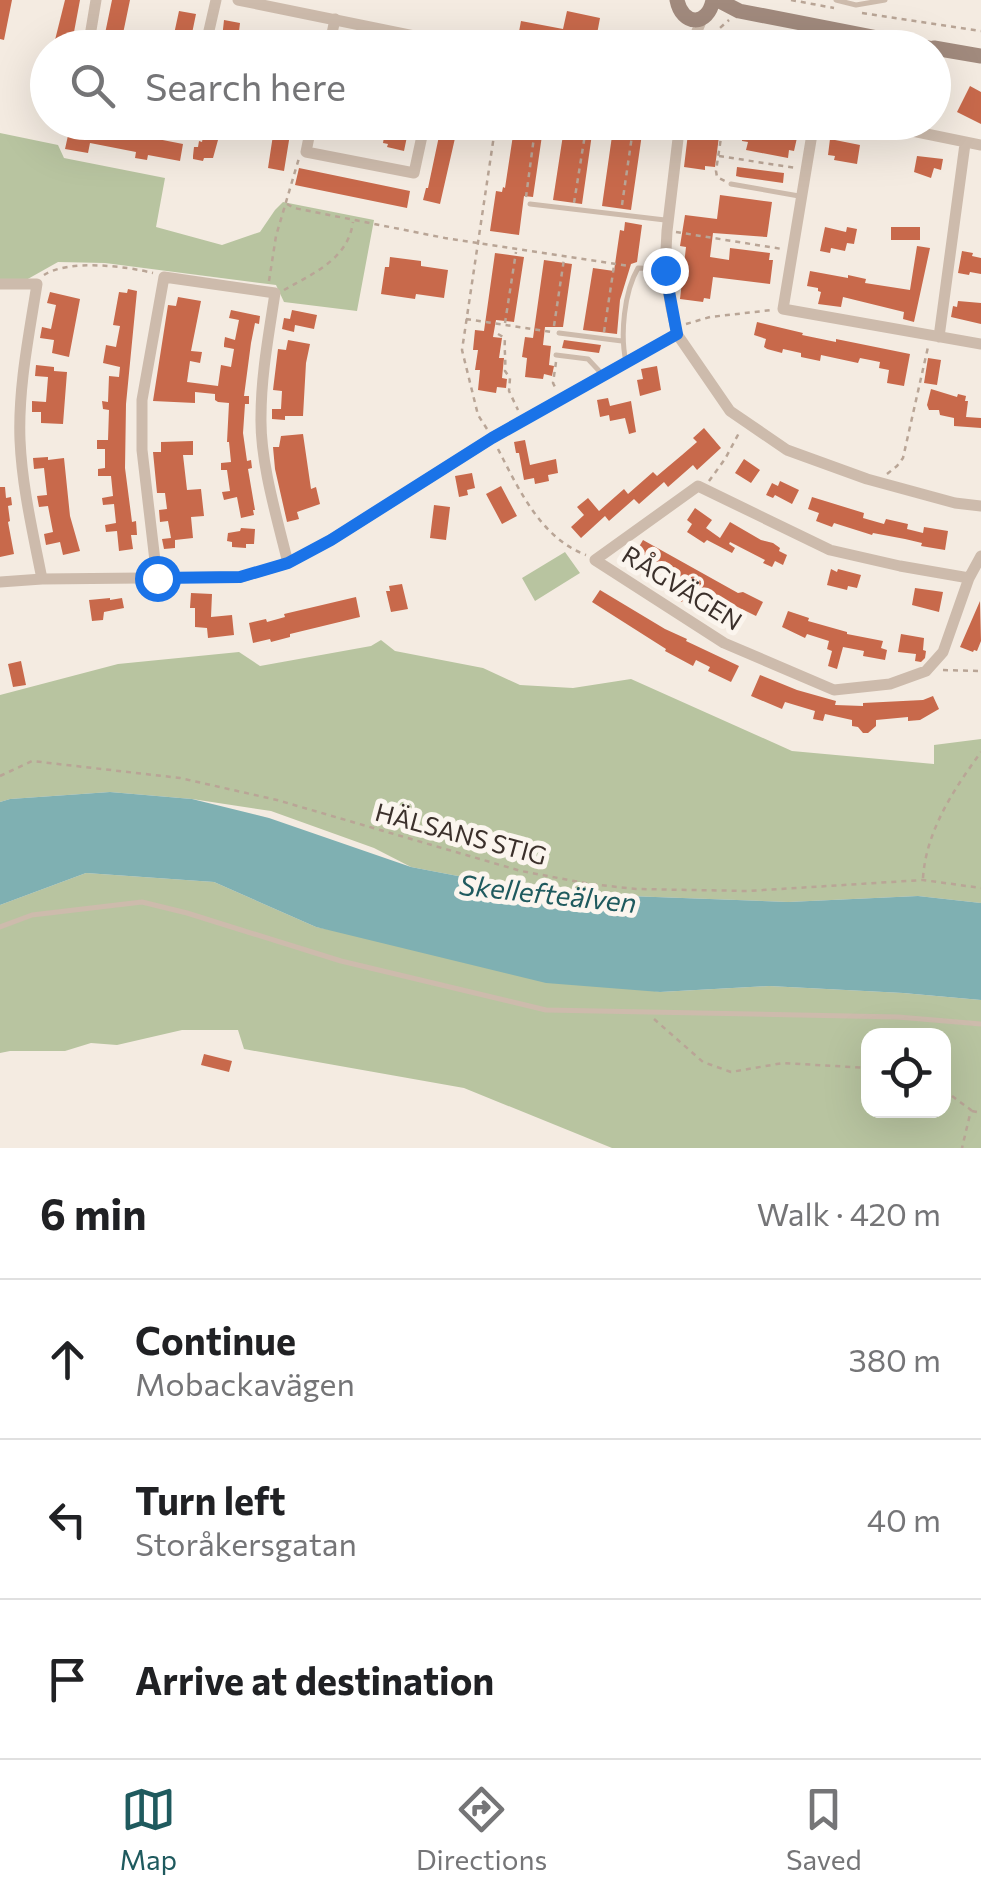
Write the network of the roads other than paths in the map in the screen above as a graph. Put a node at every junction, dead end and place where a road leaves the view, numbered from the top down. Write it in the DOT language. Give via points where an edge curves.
graph roads {
  1 [pos="96,0"];
  2 [pos="216,0"];
  3 [pos="238,0"];
  4 [pos="836,0"];
  5 [pos="885,0"];
  6 [pos="675,5"];
  7 [pos="710,8"];
  8 [pos="335,19"];
  9 [pos="91,30"];
  10 [pos="209,30"];
  11 [pos="333,30"];
  12 [pos="381,30"];
  13 [pos="689,30"];
  14 [pos="838,30"];
  15 [pos="951,51"];
  16 [pos="981,56"];
  17 [pos="308,140"];
  18 [pos="422,140"];
  19 [pos="678,140"];
  20 [pos="811,140"];
  21 [pos="947,140"];
  22 [pos="965,144"];
  23 [pos="981,145"];
  24 [pos="731,184"];
  25 [pos="802,197"];
  26 [pos="530,204"];
  27 [pos="667,226"];
  28 [pos="665,270"];
  29 [pos="0,284"];
  30 [pos="676,331"];
  31 [pos="556,332"];
  32 [pos="935,337"];
  33 [pos="622,342"];
  34 [pos="981,344"];
  35 [pos="556,355"];
  36 [pos="626,362"];
  37 [pos="604,376"];
  38 [pos="981,506"];
  39 [pos="981,556"];
  40 [pos="288,563"];
  41 [pos="157,578"];
  42 [pos="969,578"];
  43 [pos="42,579"];
  44 [pos="0,582"];
  45 [pos="0,927"];
  46 [pos="981,1024"];
  1 -- 9 [label="street"];
  2 -- 10 [label="street"];
  3 -- 8 [label="street"];
  4 -- 5 [label="lane"];
  6 -- 7 [label="main road" via="690,19"];
  6 -- 13 [label="street"];
  7 -- 14 [label="main road"];
  8 -- 11 [label="street"];
  8 -- 12 [label="street"];
  15 -- 16 [label="main road"];
  17 -- 18 [label="street" via="306,152 414,173"];
  19 -- 27 [label="street"];
  20 -- 25 [label="street"];
  21 -- 22 [label="street"];
  22 -- 23 [label="street"];
  22 -- 32 [label="street"];
  24 -- 25 [label="lane"];
  25 -- 32 [label="street" via="784,309"];
  26 -- 27 [label="lane"];
  27 -- 28 [label="street"];
  28 -- 30 [label="street"];
  28 -- 33 [label="lane" via="638,268 632,278"];
  29 -- 43 [label="street" via="38,284 20,439"];
  30 -- 36 [label="street"];
  30 -- 38 [label="street" via="730,411 788,450 879,482"];
  31 -- 33 [label="lane"];
  32 -- 34 [label="street"];
  33 -- 36 [label="lane"];
  35 -- 37 [label="lane" via="588,359"];
  36 -- 37 [label="street"];
  37 -- 40 [label="street"];
  39 -- 42 [label="street"];
  40 -- 41 [label="street" via="240,577"];
  40 -- 41 [label="street" via="260,419 272,292 164,277 142,400"];
  41 -- 43 [label="street"];
  42 -- 42 [label="street, RÅGVÄGEN" via="830,550 698,486 596,560 724,643 834,690 926,672 943,652"];
  43 -- 44 [label="street"];
  45 -- 46 [label="lane" via="32,915 142,902 342,961 546,1010"];
}
